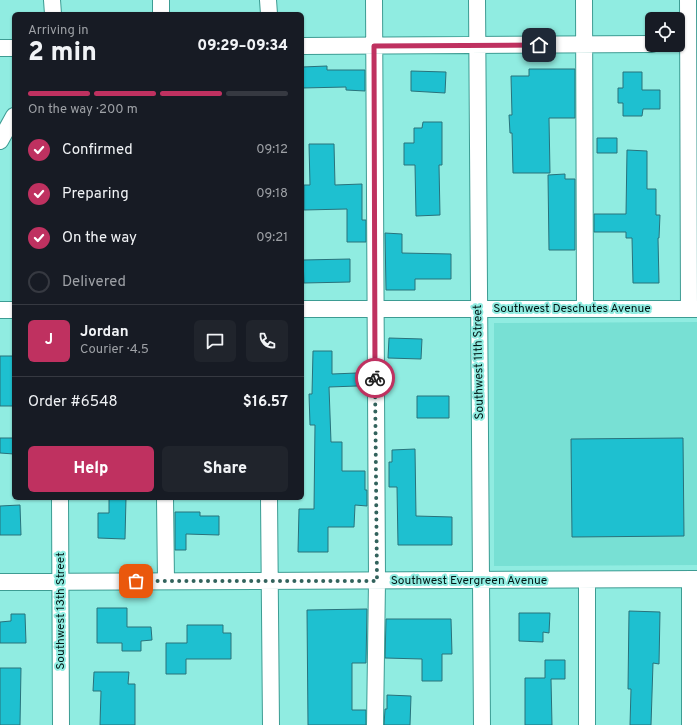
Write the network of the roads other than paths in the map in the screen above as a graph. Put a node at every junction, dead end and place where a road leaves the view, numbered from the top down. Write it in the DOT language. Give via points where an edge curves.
graph roads {
  1 [pos="52,0"];
  2 [pos="161,0"];
  3 [pos="268,0"];
  4 [pos="374,0"];
  5 [pos="476,0"];
  6 [pos="584,0"];
  7 [pos="688,0"];
  8 [pos="53,12"];
  9 [pos="161,12"];
  10 [pos="269,12"];
  11 [pos="585,44"];
  12 [pos="645,44"];
  13 [pos="688,44"];
  14 [pos="477,45"];
  15 [pos="304,46"];
  16 [pos="374,46"];
  17 [pos="0,48"];
  18 [pos="12,48"];
  19 [pos="12,120"];
  20 [pos="0,141"];
  21 [pos="304,309"];
  22 [pos="375,309"];
  23 [pos="478,309"];
  24 [pos="585,309"];
  25 [pos="693,309"];
  26 [pos="0,310"];
  27 [pos="12,310"];
  28 [pos="60,500"];
  29 [pos="165,500"];
  30 [pos="269,500"];
  31 [pos="694,579"];
  32 [pos="587,580"];
  33 [pos="61,581"];
  34 [pos="166,581"];
  35 [pos="377,581"];
  36 [pos="481,581"];
  37 [pos="0,582"];
  38 [pos="270,582"];
  39 [pos="61,725"];
  40 [pos="271,725"];
  41 [pos="375,725"];
  42 [pos="482,725"];
  43 [pos="587,725"];
  44 [pos="690,725"];
  1 -- 8 [label="street"];
  2 -- 9 [label="street"];
  3 -- 10 [label="street"];
  4 -- 16 [label="street"];
  5 -- 14 [label="street, Southwest 11th Street"];
  6 -- 11 [label="street"];
  7 -- 13 [label="street"];
  11 -- 12 [label="street"];
  11 -- 14 [label="street"];
  11 -- 24 [label="street"];
  13 -- 25 [label="street"];
  14 -- 16 [label="street"];
  14 -- 23 [label="street, Southwest 11th Street"];
  15 -- 16 [label="street"];
  16 -- 22 [label="street"];
  17 -- 18 [label="street"];
  19 -- 20 [label="street"];
  21 -- 22 [label="street, Southwest Deschutes Avenue"];
  22 -- 23 [label="street, Southwest Deschutes Avenue"];
  22 -- 35 [label="street"];
  23 -- 24 [label="street, Southwest Deschutes Avenue"];
  23 -- 36 [label="street, Southwest 11th Street"];
  24 -- 25 [label="street, Southwest Deschutes Avenue"];
  26 -- 27 [label="street"];
  28 -- 33 [label="street, Southwest 13th Street"];
  29 -- 34 [label="street"];
  30 -- 38 [label="street"];
  31 -- 32 [label="street, Southwest Evergreen Avenue"];
  31 -- 44 [label="street"];
  32 -- 36 [label="street, Southwest Evergreen Avenue"];
  32 -- 43 [label="street"];
  33 -- 34 [label="street, Southwest Evergreen Avenue"];
  33 -- 37 [label="street, Southwest Evergreen Avenue"];
  33 -- 39 [label="street, Southwest 13th Street"];
  34 -- 38 [label="street, Southwest Evergreen Avenue"];
  35 -- 36 [label="street, Southwest Evergreen Avenue"];
  35 -- 38 [label="street, Southwest Evergreen Avenue"];
  35 -- 41 [label="street"];
  36 -- 42 [label="street, Southwest 11th Street"];
  38 -- 40 [label="street"];
}
